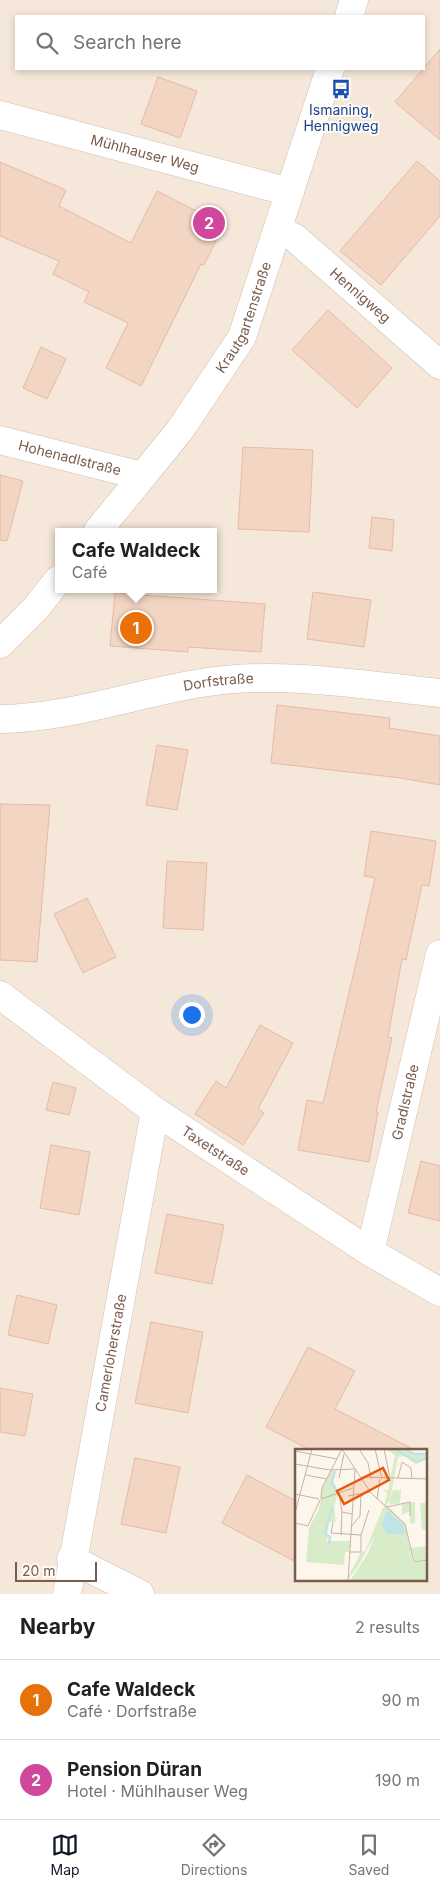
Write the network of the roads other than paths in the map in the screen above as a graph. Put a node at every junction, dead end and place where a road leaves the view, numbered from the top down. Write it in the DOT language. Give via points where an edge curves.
graph roads {
  1 [pos="354,0"];
  2 [pos="349,15"];
  3 [pos="330,70"];
  4 [pos="0,116"];
  5 [pos="290,192"];
  6 [pos="278,229"];
  7 [pos="440,365"];
  8 [pos="0,440"];
  9 [pos="142,476"];
  10 [pos="100,528"];
  11 [pos="55,584"];
  12 [pos="0,644"];
  13 [pos="440,693"];
  14 [pos="0,719"];
  15 [pos="440,954"];
  16 [pos="0,995"];
  17 [pos="435,1001"];
  18 [pos="155,1112"];
  19 [pos="370,1252"];
  20 [pos="440,1292"];
  21 [pos="72,1559"];
  22 [pos="67,1594"];
  23 [pos="140,1594"];
  1 -- 2 [label="street"];
  3 -- 5 [label="street, Krautgartenstraße"];
  4 -- 5 [label="street, Mühlhauser Weg"];
  5 -- 6 [label="street, Krautgartenstraße"];
  6 -- 7 [label="street, Hennigweg" via="295,238"];
  6 -- 9 [label="street, Krautgartenstraße" via="242,337 180,430"];
  8 -- 9 [label="street, Hohenadlstraße"];
  9 -- 10 [label="street, Krautgartenstraße"];
  11 -- 12 [label="street"];
  13 -- 14 [label="street, Dorfstraße" via="286,678 230,681 203,683 32,718"];
  15 -- 17 [label="street, Gradlstraße"];
  16 -- 18 [label="street, Taxetstraße"];
  17 -- 19 [label="street, Gradlstraße"];
  18 -- 19 [label="street, Taxetstraße"];
  18 -- 21 [label="street, Camerloherstraße"];
  19 -- 20 [label="street, Taxetstraße"];
  21 -- 22 [label="street, Camerloherstraße"];
  21 -- 23 [label="street"];
}
